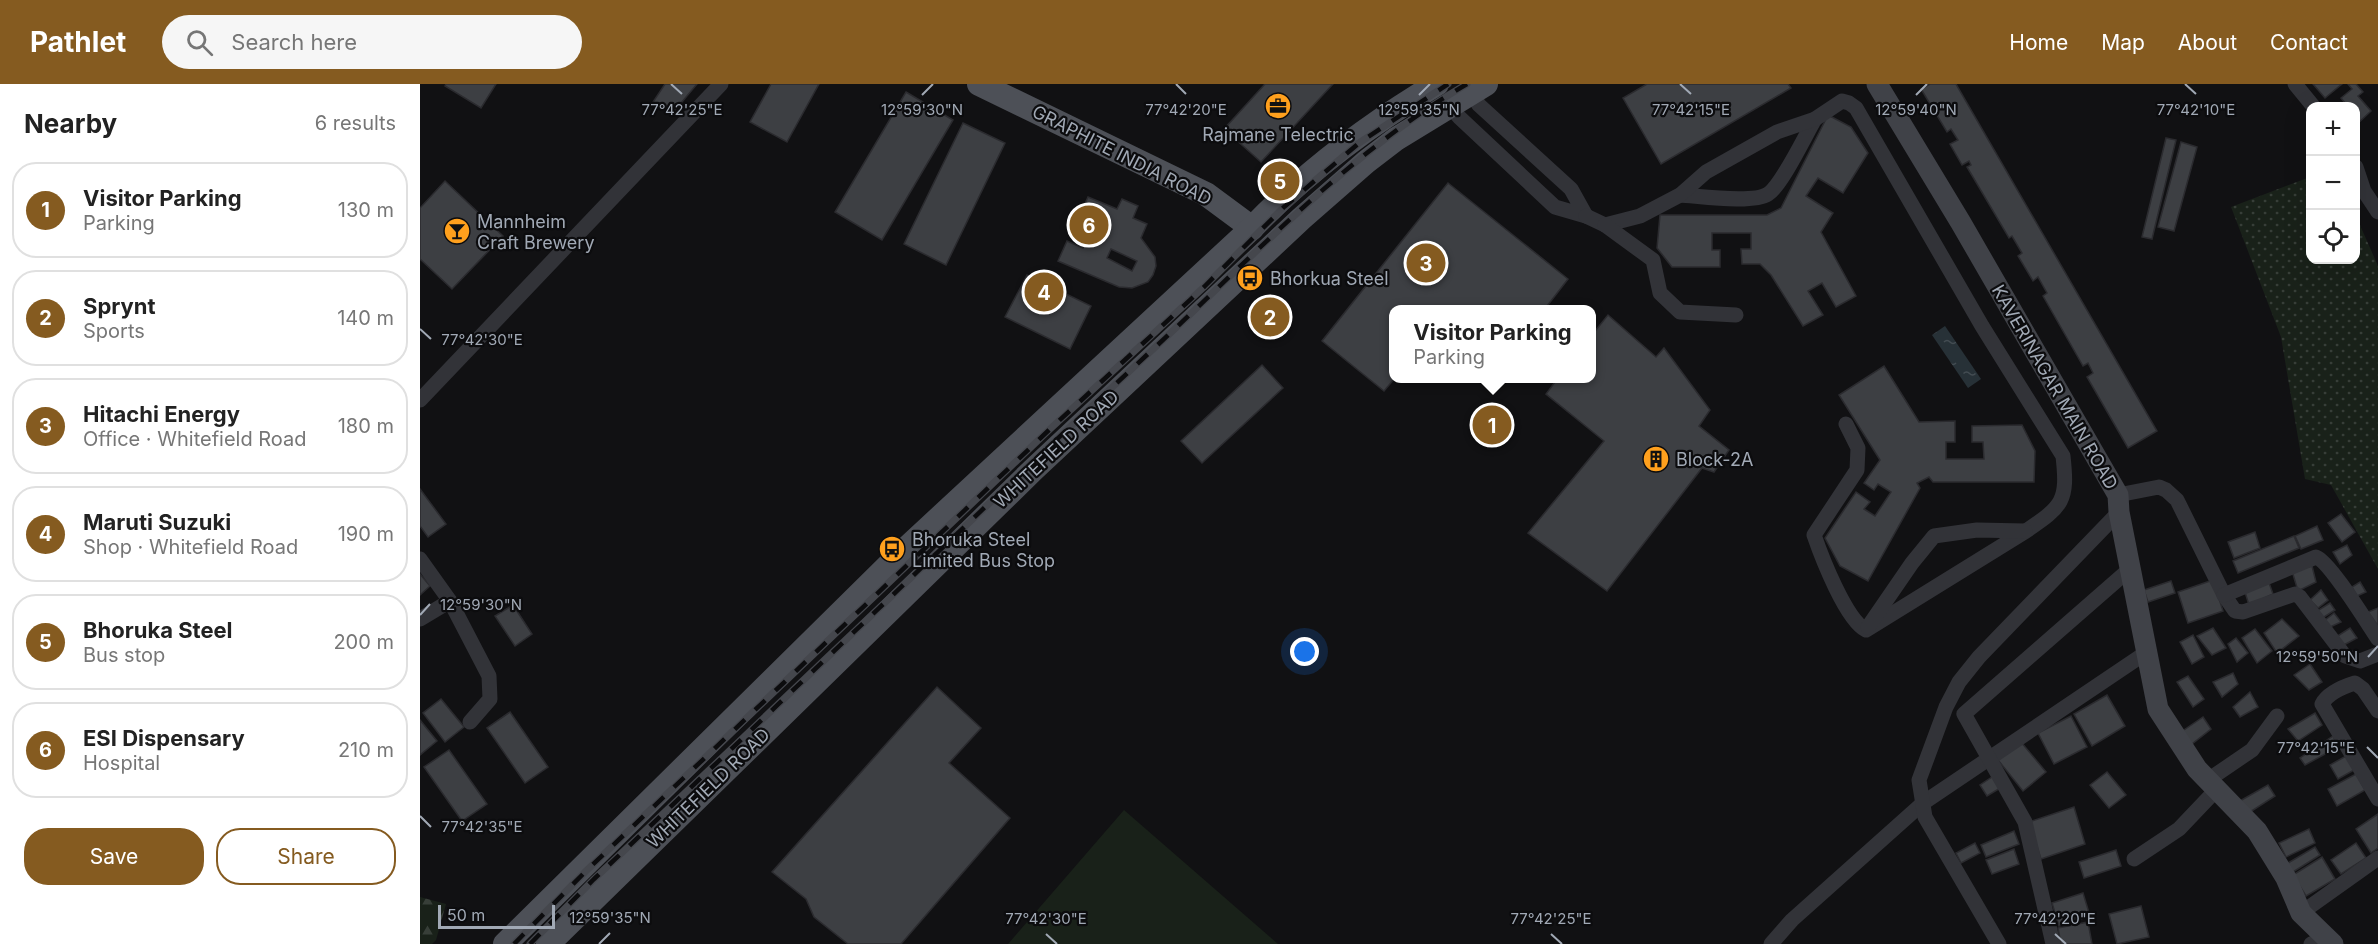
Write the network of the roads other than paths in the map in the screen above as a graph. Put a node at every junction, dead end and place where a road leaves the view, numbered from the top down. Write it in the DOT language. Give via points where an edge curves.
graph roads {
  1 [pos="721,84"];
  2 [pos="979,84"];
  3 [pos="1437,84"];
  4 [pos="1877,84"];
  5 [pos="2295,84"];
  6 [pos="1478,88"];
  7 [pos="2310,102"];
  8 [pos="1449,105"];
  9 [pos="1815,119"];
  10 [pos="1337,153"];
  11 [pos="1354,172"];
  12 [pos="2360,180"];
  13 [pos="1680,195"];
  14 [pos="2378,212"];
  15 [pos="1586,216"];
  16 [pos="1605,225"];
  17 [pos="1252,228"];
  18 [pos="1736,315"];
  19 [pos="420,400"];
  20 [pos="1846,424"];
  21 [pos="2118,504"];
  22 [pos="2026,531"];
  23 [pos="420,559"];
  24 [pos="2131,568"];
  25 [pos="2224,595"];
  26 [pos="450,601"];
  27 [pos="420,619"];
  28 [pos="1866,630"];
  29 [pos="2378,639"];
  30 [pos="2147,652"];
  31 [pos="2378,654"];
  32 [pos="2378,711"];
  33 [pos="2277,716"];
  34 [pos="470,722"];
  35 [pos="1989,759"];
  36 [pos="2212,784"];
  37 [pos="2378,799"];
  38 [pos="1923,803"];
  39 [pos="2378,858"];
  40 [pos="2134,859"];
  41 [pos="2301,913"];
  42 [pos="2324,942"];
  43 [pos="506,944"];
  44 [pos="548,944"];
  45 [pos="1771,944"];
  46 [pos="1999,944"];
  47 [pos="2053,944"];
  1 -- 19 [label="street"];
  2 -- 17 [label="main road, GRAPHITE INDIA ROAD" via="1206,194"];
  3 -- 10 [label="main road"];
  4 -- 21 [label="street, KAVERINAGAR MAIN ROAD" via="1961,223"];
  5 -- 7 [label="street"];
  6 -- 8 [label="main road, WHITEFIELD ROAD"];
  6 -- 15 [label="street" via="1479,105 1571,189"];
  8 -- 11 [label="main road, WHITEFIELD ROAD"];
  8 -- 15 [label="street" via="1555,207"];
  9 -- 13 [label="street" via="1777,132 1706,172"];
  9 -- 13 [label="street" via="1786,171 1768,194 1746,199"];
  9 -- 22 [label="street" via="1842,101 1856,108 1982,326 2064,456 2064,498"];
  10 -- 11 [label="main road"];
  10 -- 17 [label="main road" via="1283,195"];
  11 -- 44 [label="main road, WHITEFIELD ROAD" via="1033,470"];
  12 -- 14 [label="street"];
  13 -- 16 [label="street" via="1640,216"];
  15 -- 16 [label="street"];
  16 -- 18 [label="street" via="1653,260 1660,293 1680,312"];
  17 -- 43 [label="main road, WHITEFIELD ROAD" via="897,557"];
  20 -- 28 [label="street" via="1858,448 1857,470 1814,535 1853,620"];
  21 -- 24 [label="street, KAVERINAGAR MAIN ROAD"];
  21 -- 25 [label="street" via="2159,487 2166,490 2177,500"];
  21 -- 38 [label="street" via="1959,682 1919,780"];
  22 -- 28 [label="street"];
  22 -- 28 [label="street" via="1977,530 1934,536"];
  23 -- 26 [label="street"];
  24 -- 30 [label="street, KAVERINAGAR MAIN ROAD"];
  24 -- 35 [label="street" via="1964,714"];
  25 -- 29 [label="street" via="2316,556"];
  25 -- 31 [label="street" via="2235,611 2243,612 2295,594 2345,656 2360,661"];
  26 -- 27 [label="street"];
  26 -- 34 [label="street" via="489,676 490,699"];
  30 -- 35 [label="street"];
  30 -- 36 [label="street, KAVERINAGAR MAIN ROAD" via="2158,709"];
  32 -- 37 [label="street" via="2355,683 2325,698 2322,704"];
  33 -- 36 [label="street" via="2252,750"];
  35 -- 38 [label="street"];
  35 -- 47 [label="street" via="2025,822"];
  36 -- 40 [label="street" via="2179,829"];
  36 -- 41 [label="street, KAVERINAGAR MAIN ROAD" via="2257,831 2286,878"];
  38 -- 45 [label="street" via="1800,912"];
  38 -- 46 [label="street" via="1925,816"];
  39 -- 41 [label="street"];
  41 -- 42 [label="street, KAVERINAGAR MAIN ROAD"];
}
